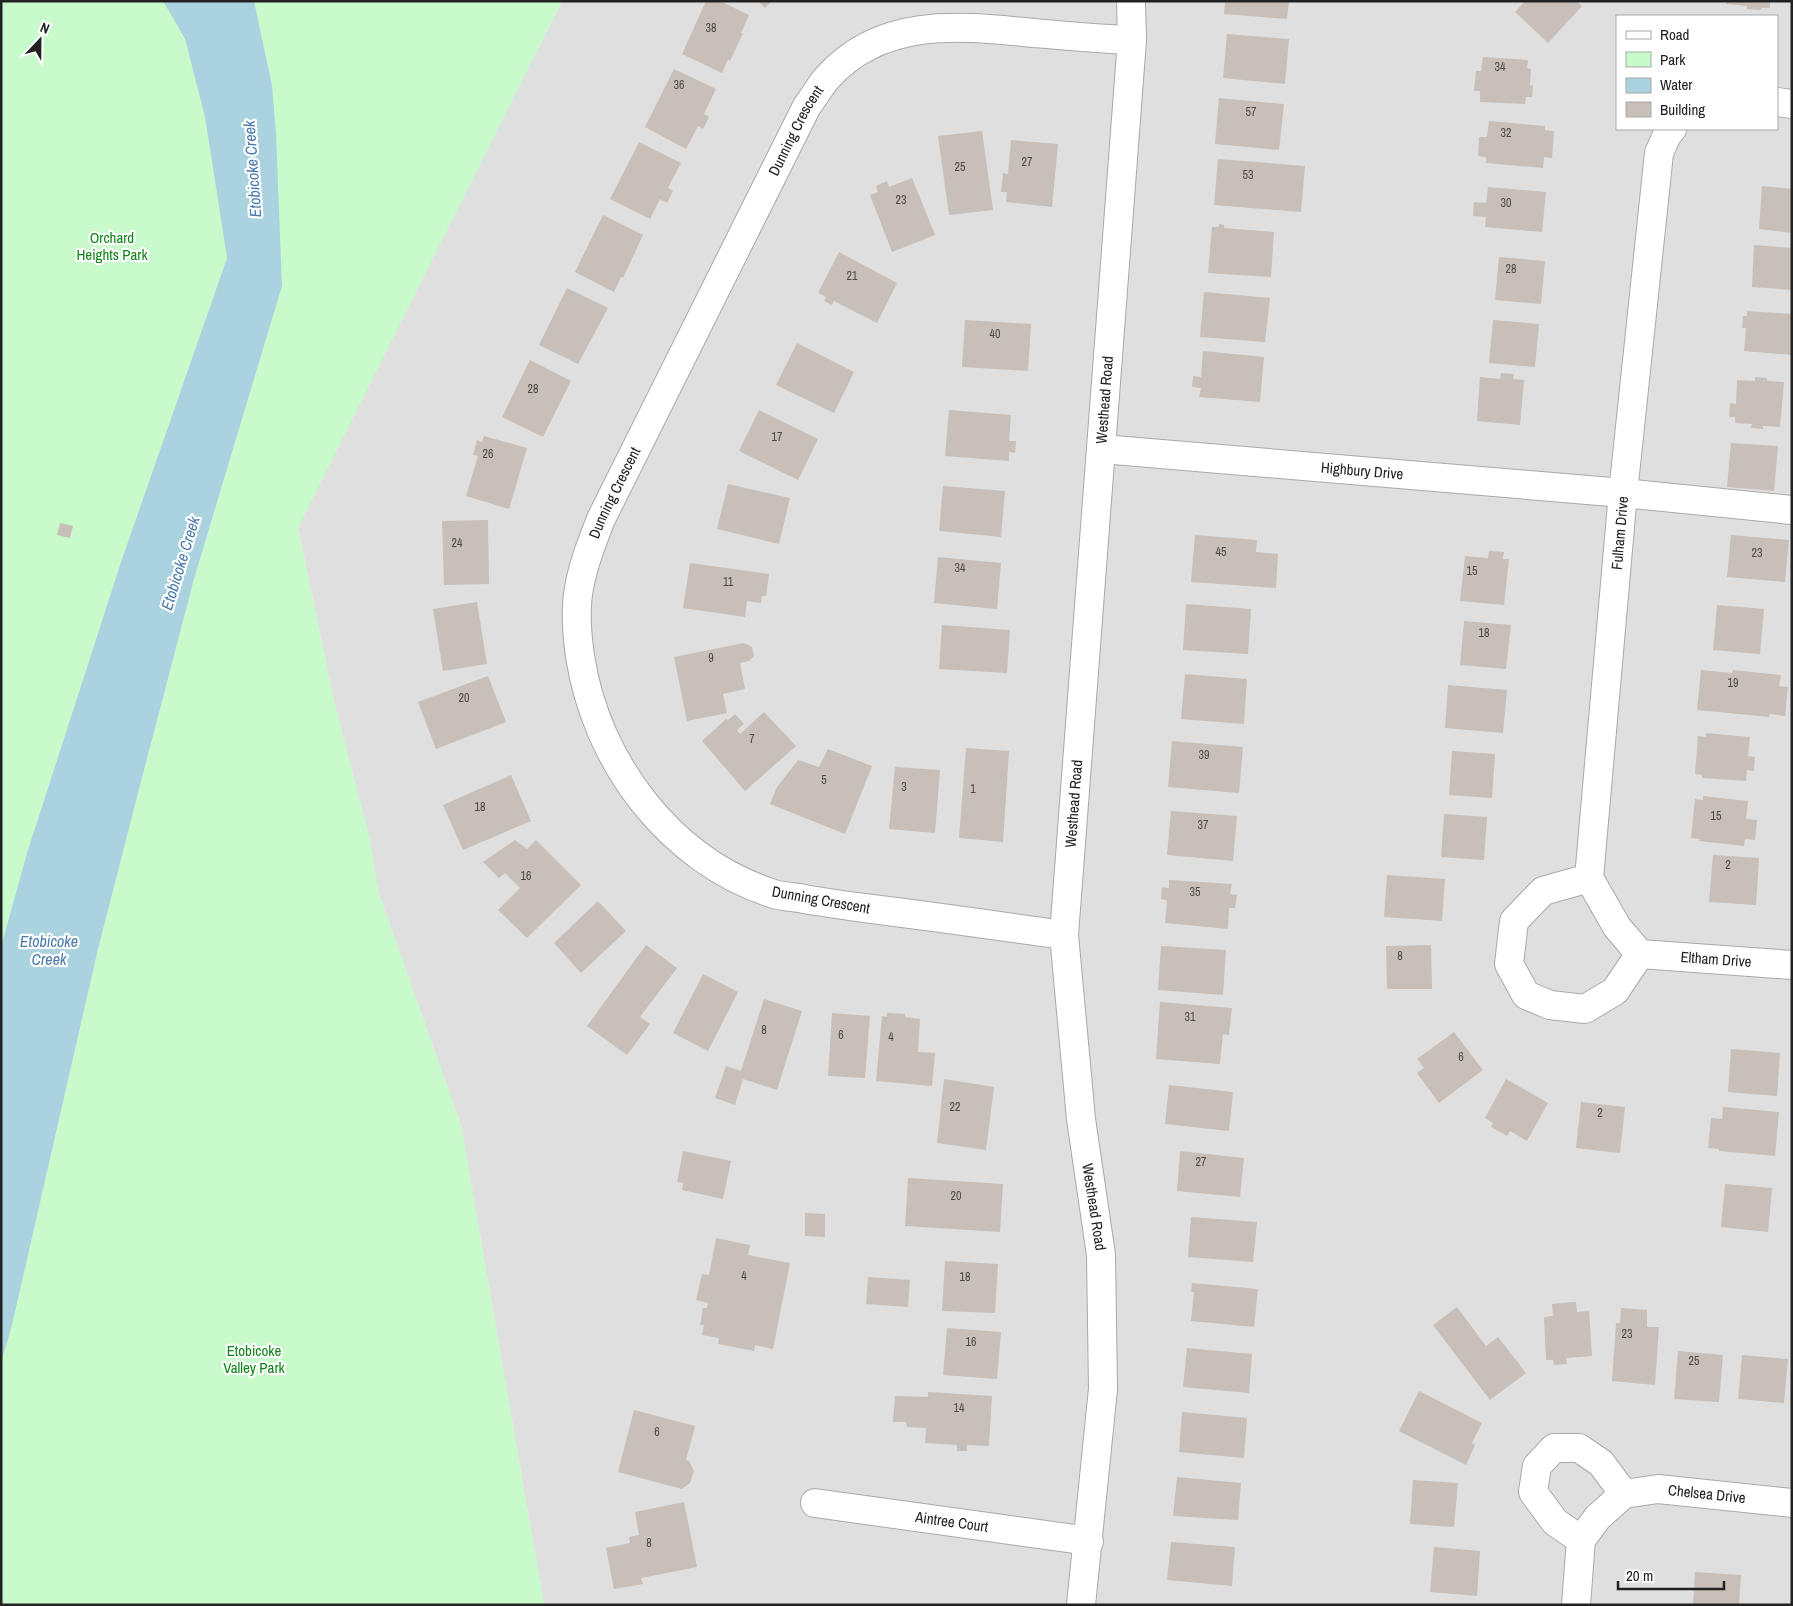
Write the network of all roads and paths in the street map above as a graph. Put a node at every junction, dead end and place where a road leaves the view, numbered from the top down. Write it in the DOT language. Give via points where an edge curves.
graph roads {
  1 [pos="1131,1"];
  2 [pos="1132,40"];
  3 [pos="1778,102"];
  4 [pos="1792,104"];
  5 [pos="1666,131"];
  6 [pos="1102,449"];
  7 [pos="1623,493"];
  8 [pos="1792,510"];
  9 [pos="1589,878"];
  10 [pos="1064,935"];
  11 [pos="1640,954"];
  12 [pos="1792,965"];
  13 [pos="1624,1494"];
  14 [pos="815,1503"];
  15 [pos="1792,1503"];
  16 [pos="1581,1540"];
  17 [pos="1089,1541"];
  18 [pos="1081,1605"];
  19 [pos="1576,1605"];
  1 -- 2 [label="street, Westhead Road"];
  2 -- 6 [label="street, Westhead Road"];
  2 -- 10 [label="street, Dunning Crescent" via="928,28 873,44 827,78 807,106 600,519 578,589 578,645 589,700 606,743 640,798 659,820 701,856 725,871 776,894"];
  3 -- 4 [label="street"];
  5 -- 7 [label="street, Fulham Drive" via="1659,153"];
  6 -- 7 [label="street, Highbury Drive"];
  6 -- 10 [label="street, Westhead Road"];
  7 -- 8 [label="street, Highbury Drive"];
  7 -- 9 [label="street, Fulham Drive"];
  9 -- 11 [label="street" via="1617,927"];
  9 -- 11 [label="street" via="1543,891 1514,921 1509,964 1526,995 1550,1005 1586,1009 1615,991"];
  10 -- 17 [label="street, Westhead Road" via="1081,1119 1101,1254 1103,1389"];
  11 -- 12 [label="street, Eltham Drive"];
  13 -- 15 [label="street, Chelsea Drive" via="1658,1489"];
  13 -- 16 [label="street" via="1598,1517"];
  13 -- 16 [label="street" via="1601,1463 1579,1448 1554,1448 1537,1466 1533,1492 1555,1522"];
  14 -- 17 [label="street, Aintree Court"];
  16 -- 19 [label="street"];
  17 -- 18 [label="street, Westhead Road"];
}
